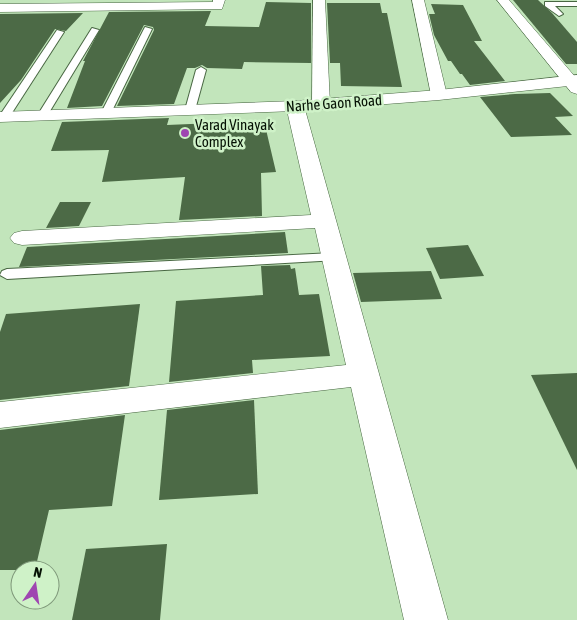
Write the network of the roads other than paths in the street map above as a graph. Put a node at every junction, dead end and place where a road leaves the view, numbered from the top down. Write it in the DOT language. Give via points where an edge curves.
graph roads {
  1 [pos="219,0"];
  2 [pos="319,0"];
  3 [pos="418,0"];
  4 [pos="503,0"];
  5 [pos="183,3"];
  6 [pos="69,4"];
  7 [pos="121,4"];
  8 [pos="577,4"];
  9 [pos="8,5"];
  10 [pos="559,14"];
  11 [pos="148,29"];
  12 [pos="95,30"];
  13 [pos="60,32"];
  14 [pos="200,70"];
  15 [pos="574,83"];
  16 [pos="439,95"];
  17 [pos="308,105"];
  18 [pos="190,110"];
  19 [pos="106,113"];
  20 [pos="42,116"];
  21 [pos="2,117"];
  22 [pos="324,221"];
  23 [pos="22,238"];
  24 [pos="333,257"];
  25 [pos="7,274"];
  26 [pos="363,374"];
  27 [pos="0,415"];
  28 [pos="426,620"];
  1 -- 5 [label="street" via="218,6"];
  2 -- 17 [label="street"];
  3 -- 16 [label="street"];
  4 -- 15 [label="street"];
  5 -- 7 [label="street"];
  6 -- 7 [label="street"];
  6 -- 9 [label="street"];
  8 -- 10 [label="lane" via="548,4"];
  11 -- 19 [label="lane"];
  12 -- 20 [label="lane"];
  13 -- 21 [label="lane"];
  14 -- 18 [label="lane"];
  15 -- 16 [label="street, Narhe Gaon Road"];
  16 -- 17 [label="street, Narhe Gaon Road"];
  17 -- 18 [label="street, Narhe Gaon Road"];
  17 -- 22 [label="street"];
  18 -- 19 [label="street, Narhe Gaon Road"];
  19 -- 20 [label="street, Narhe Gaon Road"];
  20 -- 21 [label="street, Narhe Gaon Road"];
  22 -- 23 [label="street"];
  22 -- 24 [label="street"];
  24 -- 25 [label="lane"];
  24 -- 26 [label="street"];
  26 -- 27 [label="street"];
  26 -- 28 [label="street"];
}
